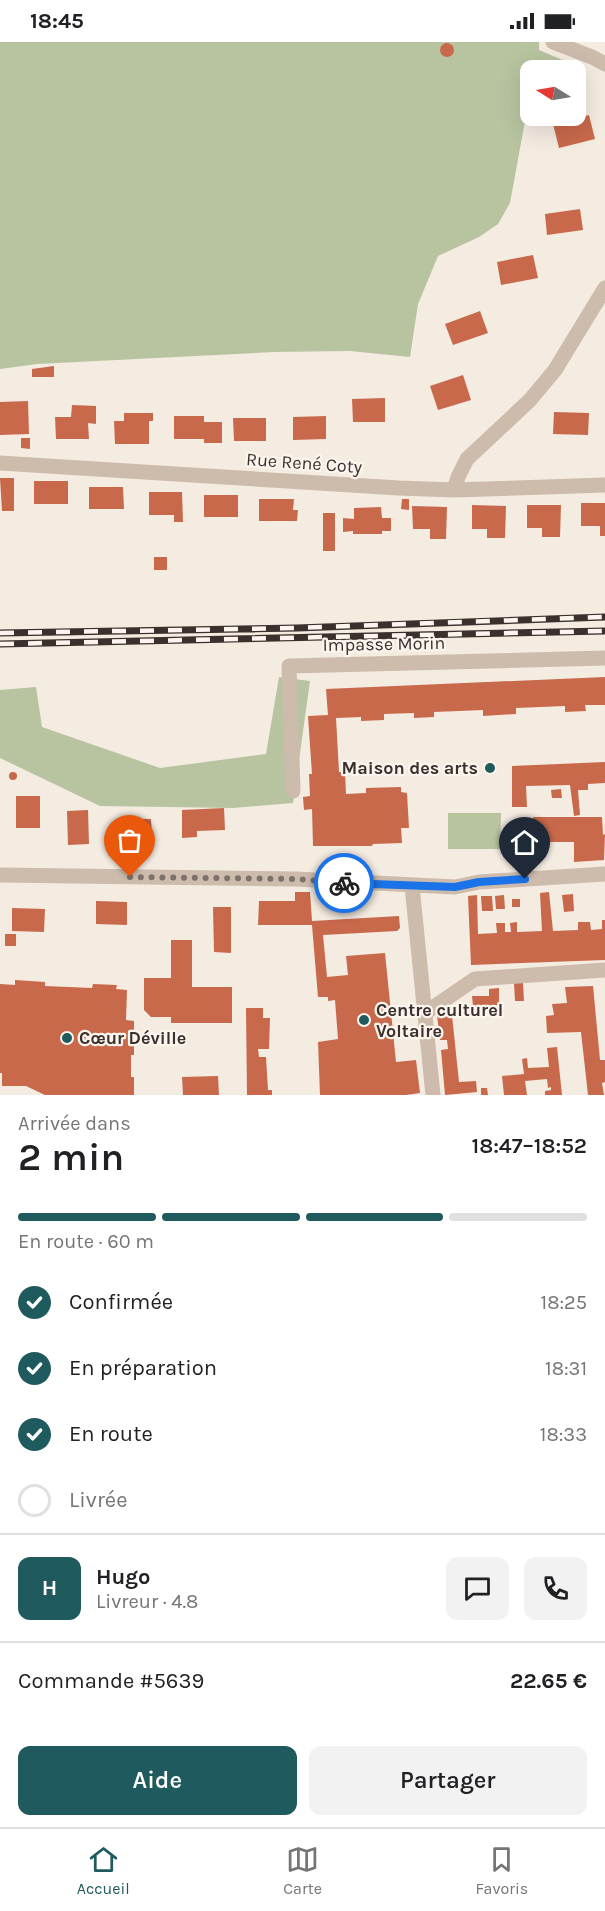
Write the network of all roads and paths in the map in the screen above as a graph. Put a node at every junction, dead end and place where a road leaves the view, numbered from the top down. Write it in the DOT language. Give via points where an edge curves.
graph roads {
  1 [pos="553,42"];
  2 [pos="605,64"];
  3 [pos="605,288"];
  4 [pos="0,463"];
  5 [pos="605,485"];
  6 [pos="454,489"];
  7 [pos="605,658"];
  8 [pos="293,791"];
  9 [pos="605,874"];
  10 [pos="0,875"];
  11 [pos="412,886"];
  12 [pos="605,970"];
  13 [pos="425,1013"];
  14 [pos="433,1095"];
  1 -- 2 [label="street"];
  3 -- 6 [label="street" via="555,370 530,400 468,459"];
  4 -- 6 [label="street, Rue René Coty"];
  5 -- 6 [label="street, Rue René Coty"];
  7 -- 8 [label="street, Impasse Morin" via="289,666"];
  9 -- 11 [label="street" via="455,887"];
  10 -- 11 [label="street" via="296,879"];
  11 -- 13 [label="street"];
  12 -- 13 [label="street" via="475,979"];
  13 -- 14 [label="street"];
}
